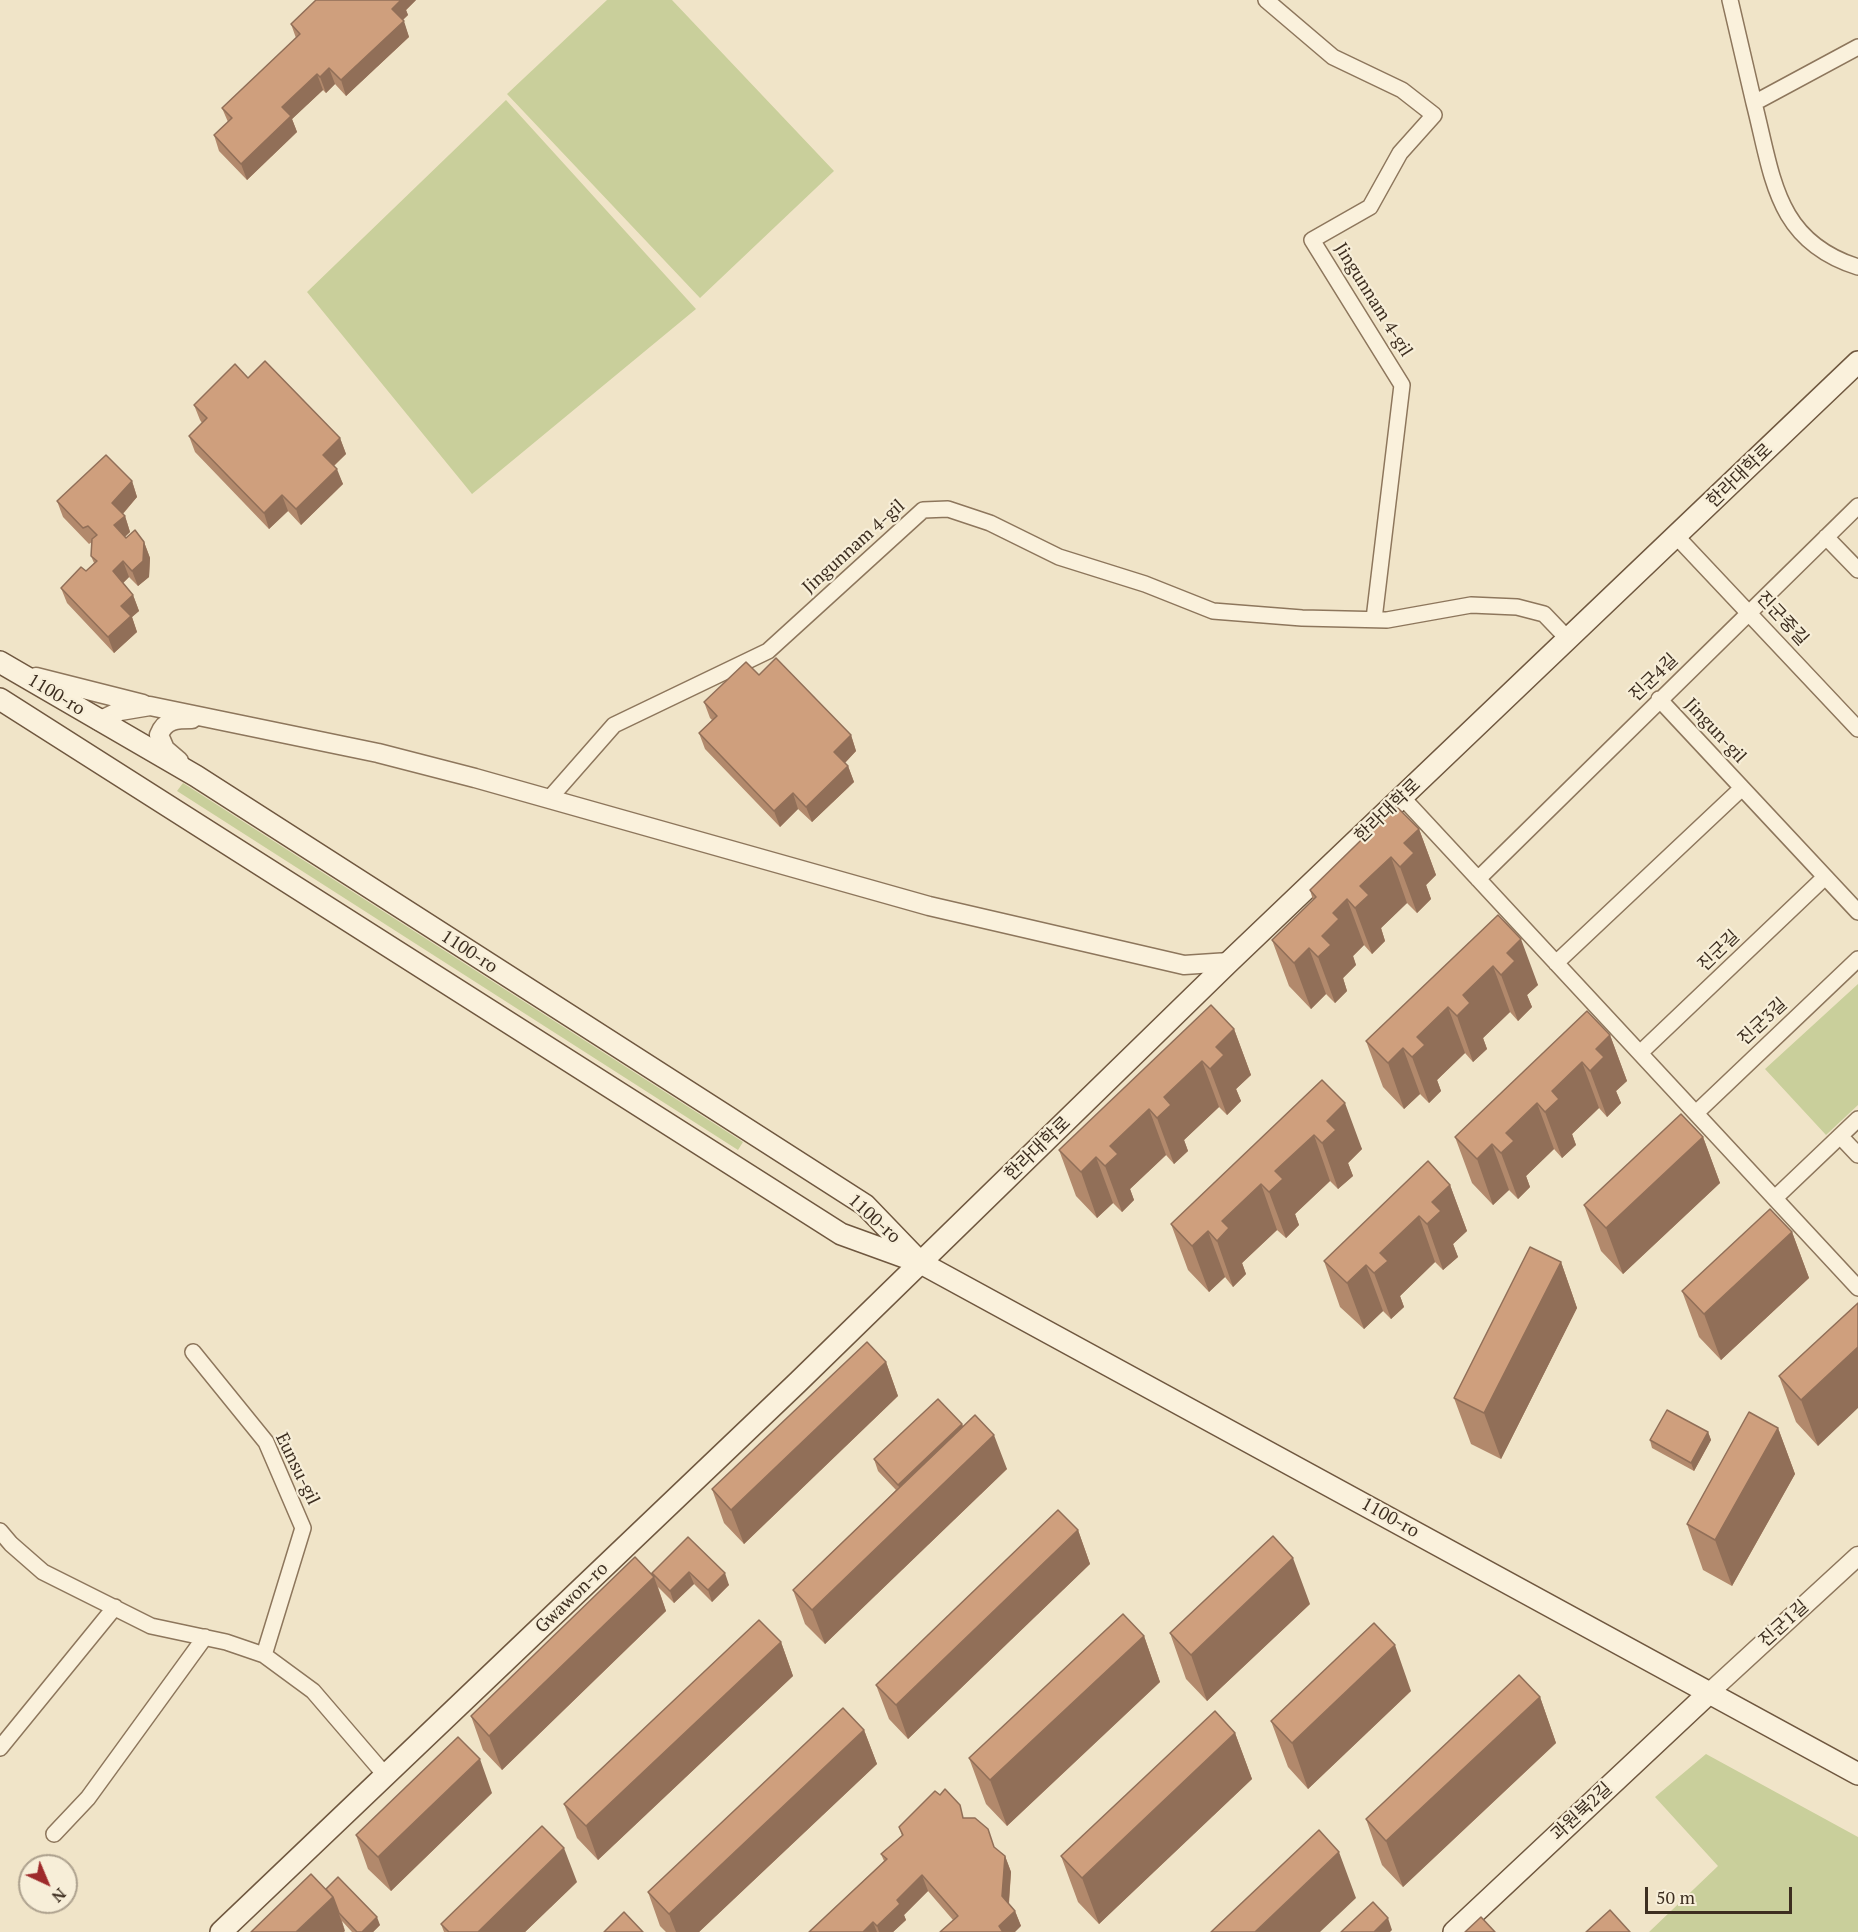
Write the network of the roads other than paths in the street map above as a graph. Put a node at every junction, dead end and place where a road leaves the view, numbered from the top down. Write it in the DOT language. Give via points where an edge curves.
graph roads {
  1 [pos="1266,0"];
  2 [pos="1730,0"];
  3 [pos="1858,46"];
  4 [pos="1754,103"];
  5 [pos="1858,267"];
  6 [pos="1858,362"];
  7 [pos="1858,506"];
  8 [pos="1677,537"];
  9 [pos="1826,537"];
  10 [pos="1858,570"];
  11 [pos="1751,613"];
  12 [pos="1374,620"];
  13 [pos="1567,638"];
  14 [pos="8,666"];
  15 [pos="0,699"];
  16 [pos="1659,699"];
  17 [pos="150,706"];
  18 [pos="99,720"];
  19 [pos="226,721"];
  20 [pos="1858,729"];
  21 [pos="81,750"];
  22 [pos="196,776"];
  23 [pos="1742,788"];
  24 [pos="1402,797"];
  25 [pos="549,799"];
  26 [pos="1825,877"];
  27 [pos="1478,879"];
  28 [pos="1858,912"];
  29 [pos="1858,959"];
  30 [pos="1229,962"];
  31 [pos="1556,963"];
  32 [pos="1641,1053"];
  33 [pos="1696,1113"];
  34 [pos="1858,1119"];
  35 [pos="1840,1136"];
  36 [pos="1858,1155"];
  37 [pos="1775,1198"];
  38 [pos="921,1263"];
  39 [pos="1858,1288"];
  40 [pos="193,1352"];
  41 [pos="0,1531"];
  42 [pos="1858,1556"];
  43 [pos="115,1607"];
  44 [pos="205,1637"];
  45 [pos="264,1655"];
  46 [pos="1710,1692"];
  47 [pos="0,1748"];
  48 [pos="1858,1774"];
  49 [pos="386,1776"];
  50 [pos="54,1834"];
  51 [pos="221,1932"];
  52 [pos="1454,1932"];
  1 -- 12 [label="street, Jingunnam 4-gil" via="1333,57 1402,90 1434,115 1400,153 1370,207 1312,240 1402,385"];
  2 -- 4 [label="street"];
  3 -- 4 [label="street"];
  4 -- 5 [label="street" via="1780,203 1803,238 1835,260"];
  6 -- 8 [label="main road, 한라대학로"];
  7 -- 9 [label="street, 진군4길"];
  8 -- 11 [label="street, 진군중길"];
  8 -- 13 [label="main road, 한라대학로"];
  9 -- 10 [label="street"];
  9 -- 11 [label="street, 진군4길"];
  11 -- 16 [label="street, 진군4길"];
  11 -- 20 [label="street, 진군중길"];
  12 -- 13 [label="street, Jingunnam 4-gil" via="1471,605 1517,607 1544,614"];
  12 -- 25 [label="street, Jingunnam 4-gil" via="1213,611 1059,557 990,523 948,509 923,510 768,651 614,725"];
  13 -- 24 [label="main road, 한라대학로"];
  14 -- 17 [label="street" via="71,687"];
  14 -- 18 [label="main road, 1100-ro"];
  15 -- 21 [label="main road, 1100-ro"];
  16 -- 23 [label="street, Jingun-gil"];
  16 -- 27 [label="street, 진군4길"];
  17 -- 18 [label="street" via="120,711"];
  17 -- 19 [label="street"];
  18 -- 21 [label="main road"];
  18 -- 22 [label="main road, 1100-ro"];
  19 -- 22 [label="street" via="176,719 162,728 159,740 165,749"];
  19 -- 25 [label="street" via="378,753"];
  21 -- 38 [label="main road, 1100-ro" via="841,1234"];
  22 -- 38 [label="main road, 1100-ro" via="865,1205"];
  23 -- 26 [label="street, Jingun-gil"];
  23 -- 31 [label="street"];
  24 -- 27 [label="street"];
  24 -- 30 [label="main road, 한라대학로"];
  25 -- 30 [label="street" via="929,906 1184,965"];
  26 -- 28 [label="street"];
  26 -- 32 [label="street, 진군길"];
  27 -- 31 [label="street"];
  29 -- 33 [label="street, 진군3길"];
  30 -- 38 [label="main road, 한라대학로"];
  31 -- 32 [label="street"];
  32 -- 33 [label="street"];
  33 -- 37 [label="street"];
  34 -- 35 [label="street"];
  35 -- 36 [label="street"];
  35 -- 37 [label="street"];
  37 -- 39 [label="street"];
  38 -- 46 [label="main road, 1100-ro"];
  38 -- 49 [label="main road, Gwawon-ro"];
  40 -- 45 [label="street, Eunsu-gil" via="266,1443 303,1528"];
  41 -- 43 [label="street" via="44,1572"];
  42 -- 46 [label="street, 진군1길"];
  43 -- 44 [label="street" via="151,1626"];
  43 -- 47 [label="street"];
  44 -- 45 [label="street"];
  44 -- 50 [label="street" via="88,1798"];
  45 -- 49 [label="street" via="313,1691"];
  46 -- 48 [label="main road, 1100-ro"];
  46 -- 52 [label="main road, 과원북2길"];
  49 -- 51 [label="main road, Gwawon-ro"];
}
